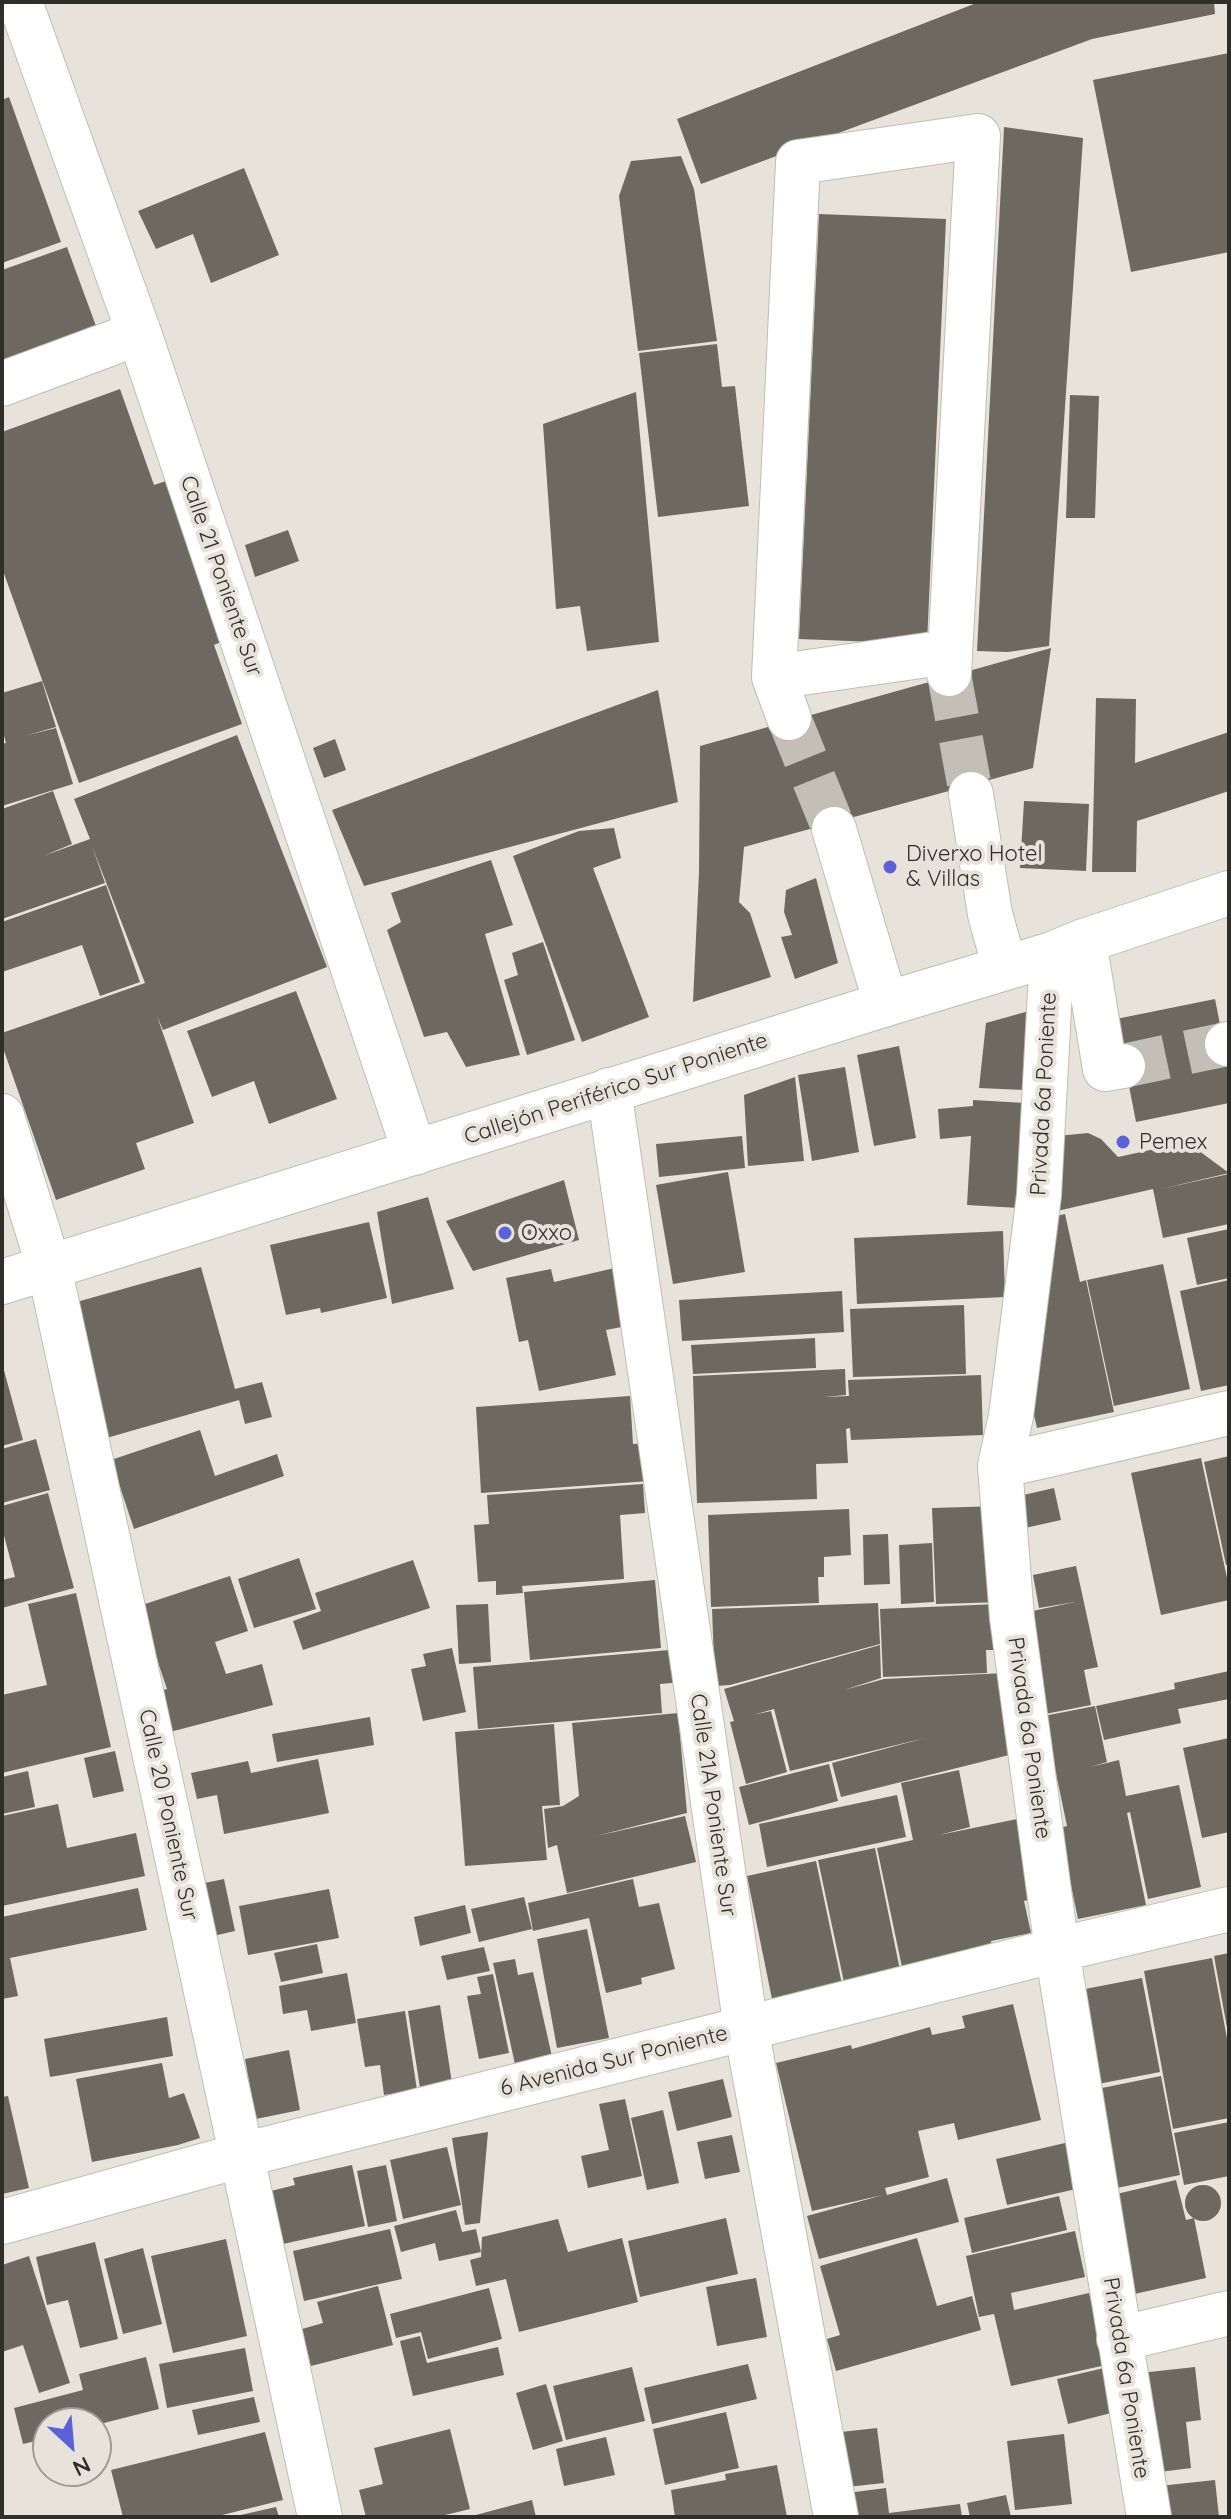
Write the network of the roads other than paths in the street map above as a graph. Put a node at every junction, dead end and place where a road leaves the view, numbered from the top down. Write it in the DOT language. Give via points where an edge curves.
graph roads {
  1 [pos="20,2"];
  2 [pos="139,333"];
  3 [pos="2,384"];
  4 [pos="774,677"];
  5 [pos="789,718"];
  6 [pos="971,794"];
  7 [pos="834,829"];
  8 [pos="1229,893"];
  9 [pos="1068,948"];
  10 [pos="1005,968"];
  11 [pos="886,1004"];
  12 [pos="1123,1066"];
  13 [pos="609,1090"];
  14 [pos="2,1116"];
  15 [pos="415,1153"];
  16 [pos="49,1267"];
  17 [pos="2,1282"];
  18 [pos="1229,1413"];
  19 [pos="1000,1466"];
  20 [pos="1229,1909"];
  21 [pos="1057,1950"];
  22 [pos="746,2028"];
  23 [pos="242,2155"];
  24 [pos="2,2222"];
  25 [pos="1229,2313"];
  26 [pos="1119,2339"];
  27 [pos="320,2517"];
  28 [pos="836,2517"];
  29 [pos="1149,2517"];
  1 -- 2 [label="street, Calle 21 Poniente Sur"];
  2 -- 3 [label="street"];
  2 -- 15 [label="street, Calle 21 Poniente Sur"];
  4 -- 4 [label="street" via="948,663 978,136 798,162"];
  4 -- 5 [label="street"];
  6 -- 10 [label="street" via="990,914"];
  7 -- 11 [label="street"];
  8 -- 9 [label="street, Callejón Periférico Sur Poniente"];
  9 -- 10 [label="street, Callejón Periférico Sur Poniente"];
  9 -- 12 [label="street" via="1105,1069"];
  9 -- 19 [label="street, Privada 6a Poniente" via="1011,1416"];
  10 -- 11 [label="street, Callejón Periférico Sur Poniente"];
  11 -- 13 [label="street, Callejón Periférico Sur Poniente"];
  13 -- 15 [label="street, Callejón Periférico Sur Poniente"];
  13 -- 22 [label="street, Calle 21A Poniente Sur"];
  14 -- 16 [label="street, Calle 20 Poniente Sur"];
  15 -- 16 [label="street, Callejón Periférico Sur Poniente"];
  16 -- 17 [label="street, Callejón Periférico Sur Poniente"];
  16 -- 23 [label="street, Calle 20 Poniente Sur"];
  18 -- 19 [label="street"];
  19 -- 21 [label="street, Privada 6a Poniente" via="1012,1618"];
  20 -- 21 [label="street, 6 Avenida Sur Poniente"];
  21 -- 22 [label="street, 6 Avenida Sur Poniente"];
  21 -- 26 [label="street, Privada 6a Poniente"];
  22 -- 23 [label="street, 6 Avenida Sur Poniente"];
  22 -- 28 [label="street, Calle 21A Poniente Sur"];
  23 -- 24 [label="street, 6 Avenida Sur Poniente"];
  23 -- 27 [label="street, Calle 20 Poniente Sur"];
  25 -- 26 [label="street"];
  26 -- 29 [label="street, Privada 6a Poniente"];
}
